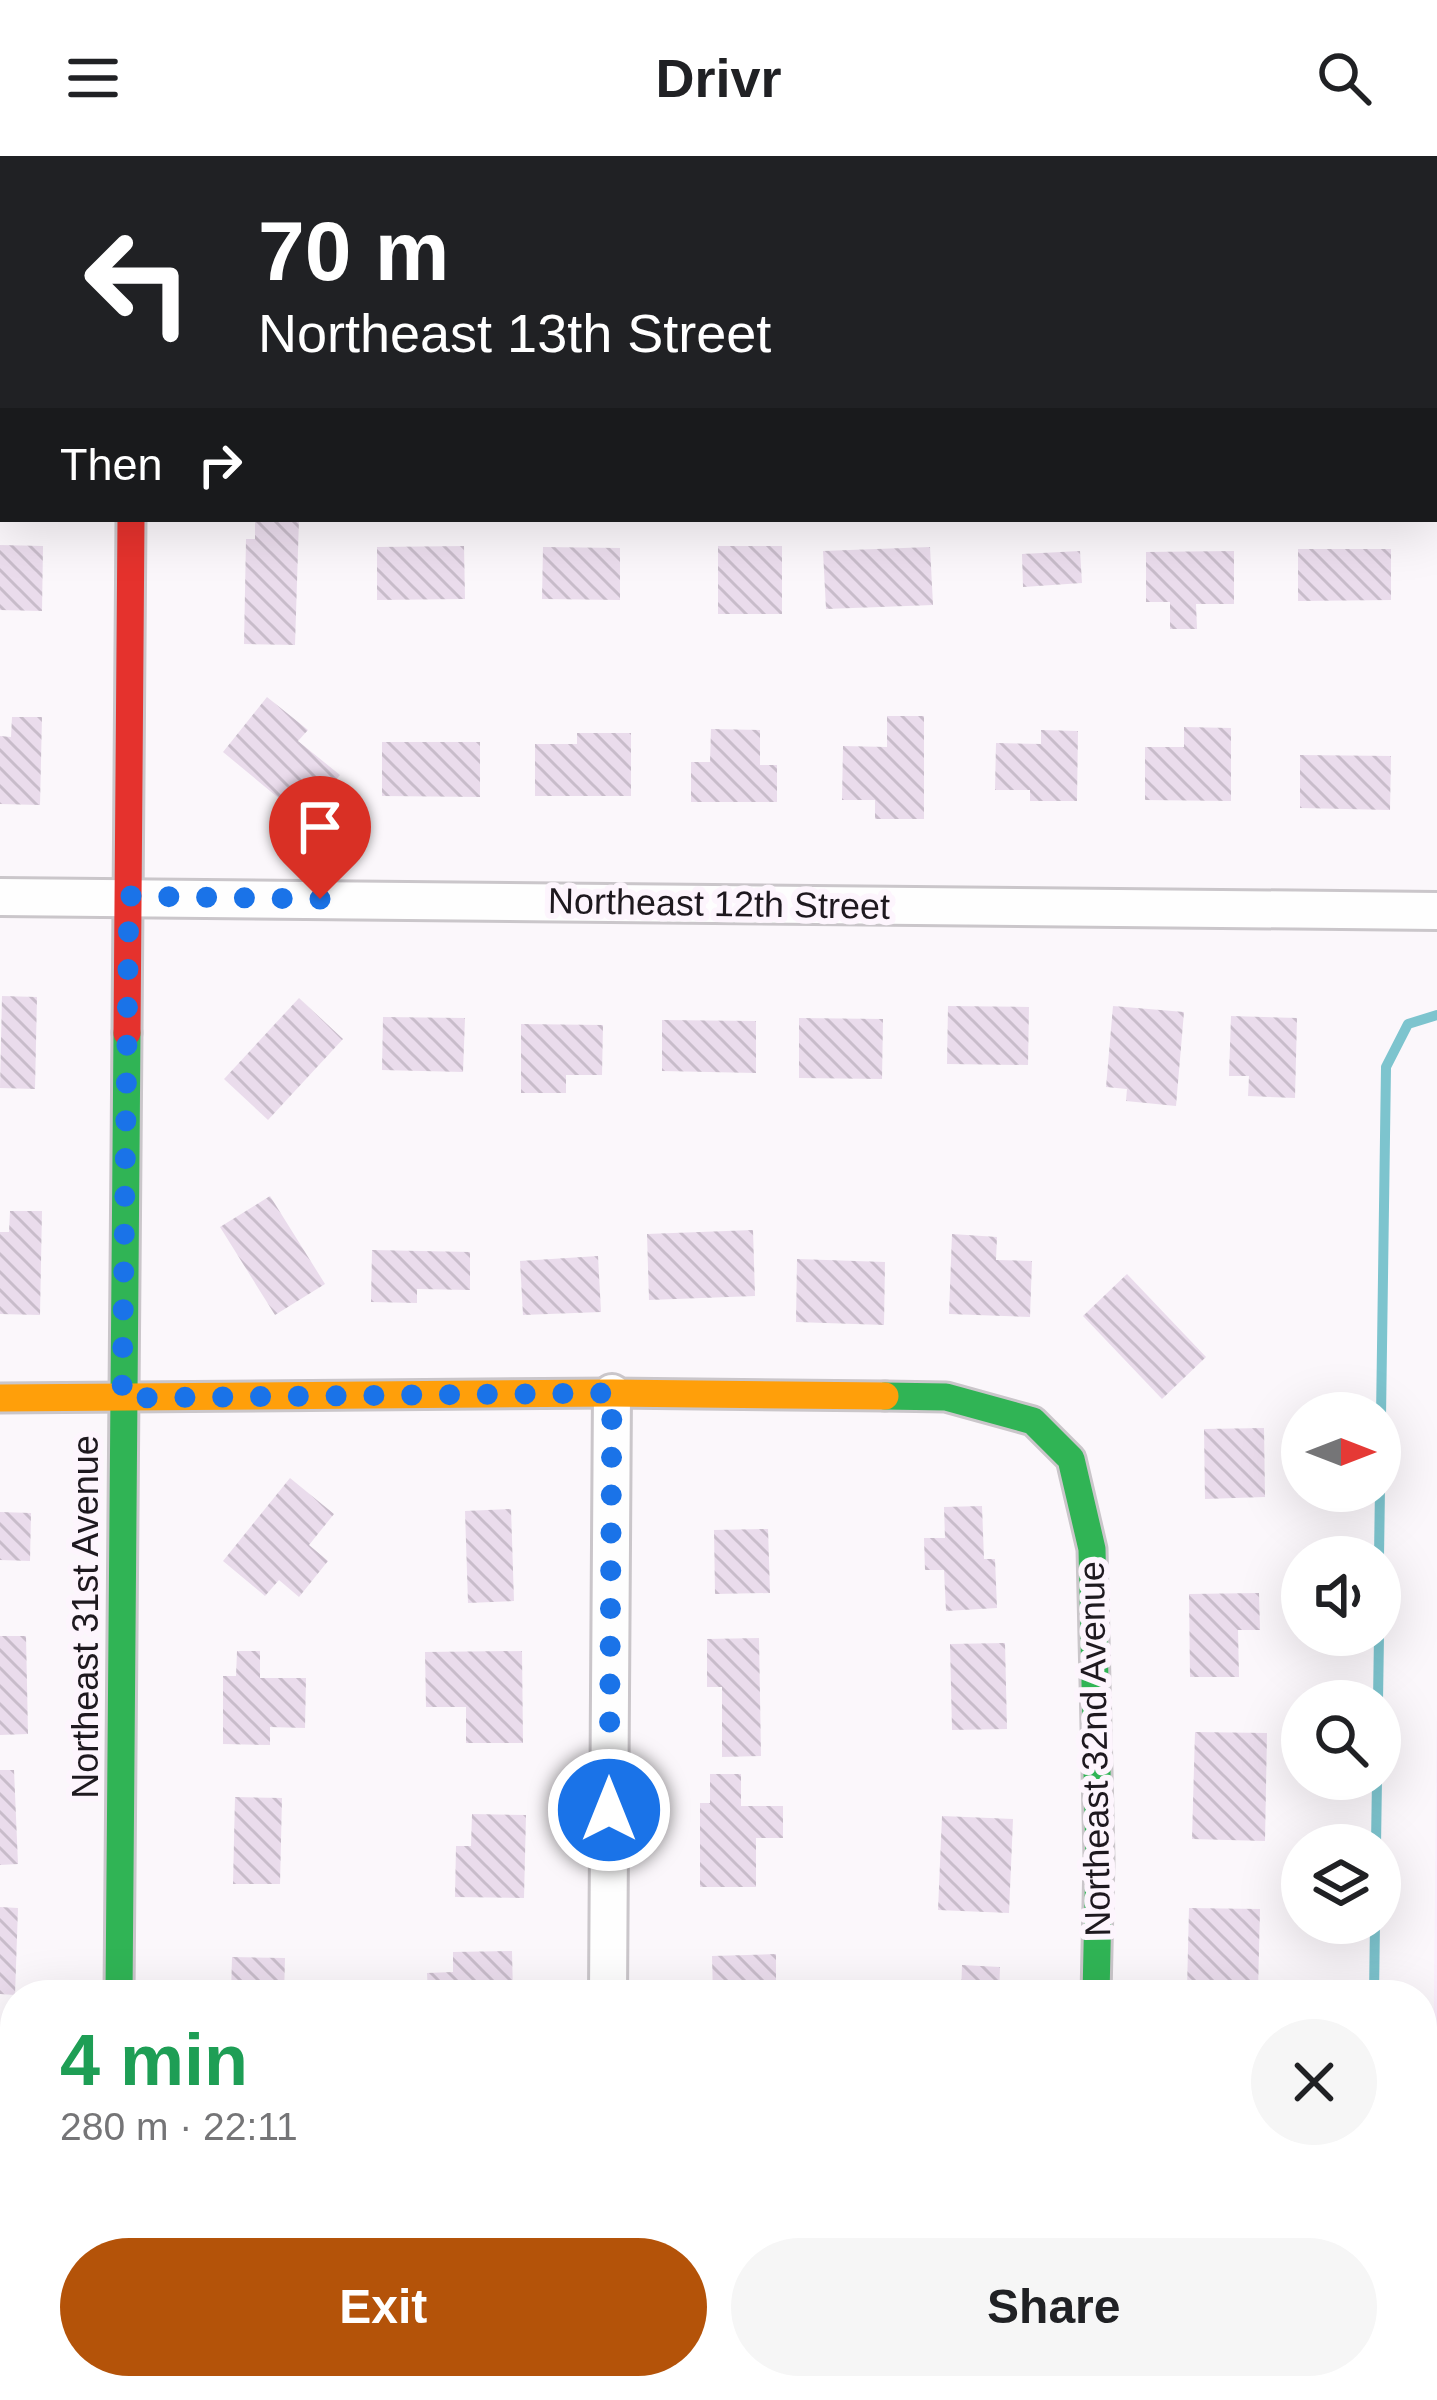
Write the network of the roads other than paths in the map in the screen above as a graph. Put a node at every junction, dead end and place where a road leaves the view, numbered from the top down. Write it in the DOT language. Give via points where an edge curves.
graph roads {
  1 [pos="131,522"];
  2 [pos="129,896"];
  3 [pos="0,897"];
  4 [pos="1437,911"];
  5 [pos="612,1393"];
  6 [pos="0,1398"];
  7 [pos="122,1398"];
  8 [pos="119,1980"];
  9 [pos="608,1980"];
  10 [pos="1096,1980"];
  1 -- 2 [label="street, Northeast 31st Avenue"];
  2 -- 3 [label="street, Northeast 12th Street"];
  2 -- 4 [label="street, Northeast 12th Street"];
  2 -- 7 [label="street, Northeast 31st Avenue"];
  5 -- 7 [label="street"];
  5 -- 9 [label="street"];
  5 -- 10 [label="street, Northeast 32nd Avenue" via="946,1397 1034,1421 1071,1460 1093,1549"];
  6 -- 7 [label="street"];
  7 -- 8 [label="street, Northeast 31st Avenue"];
}
